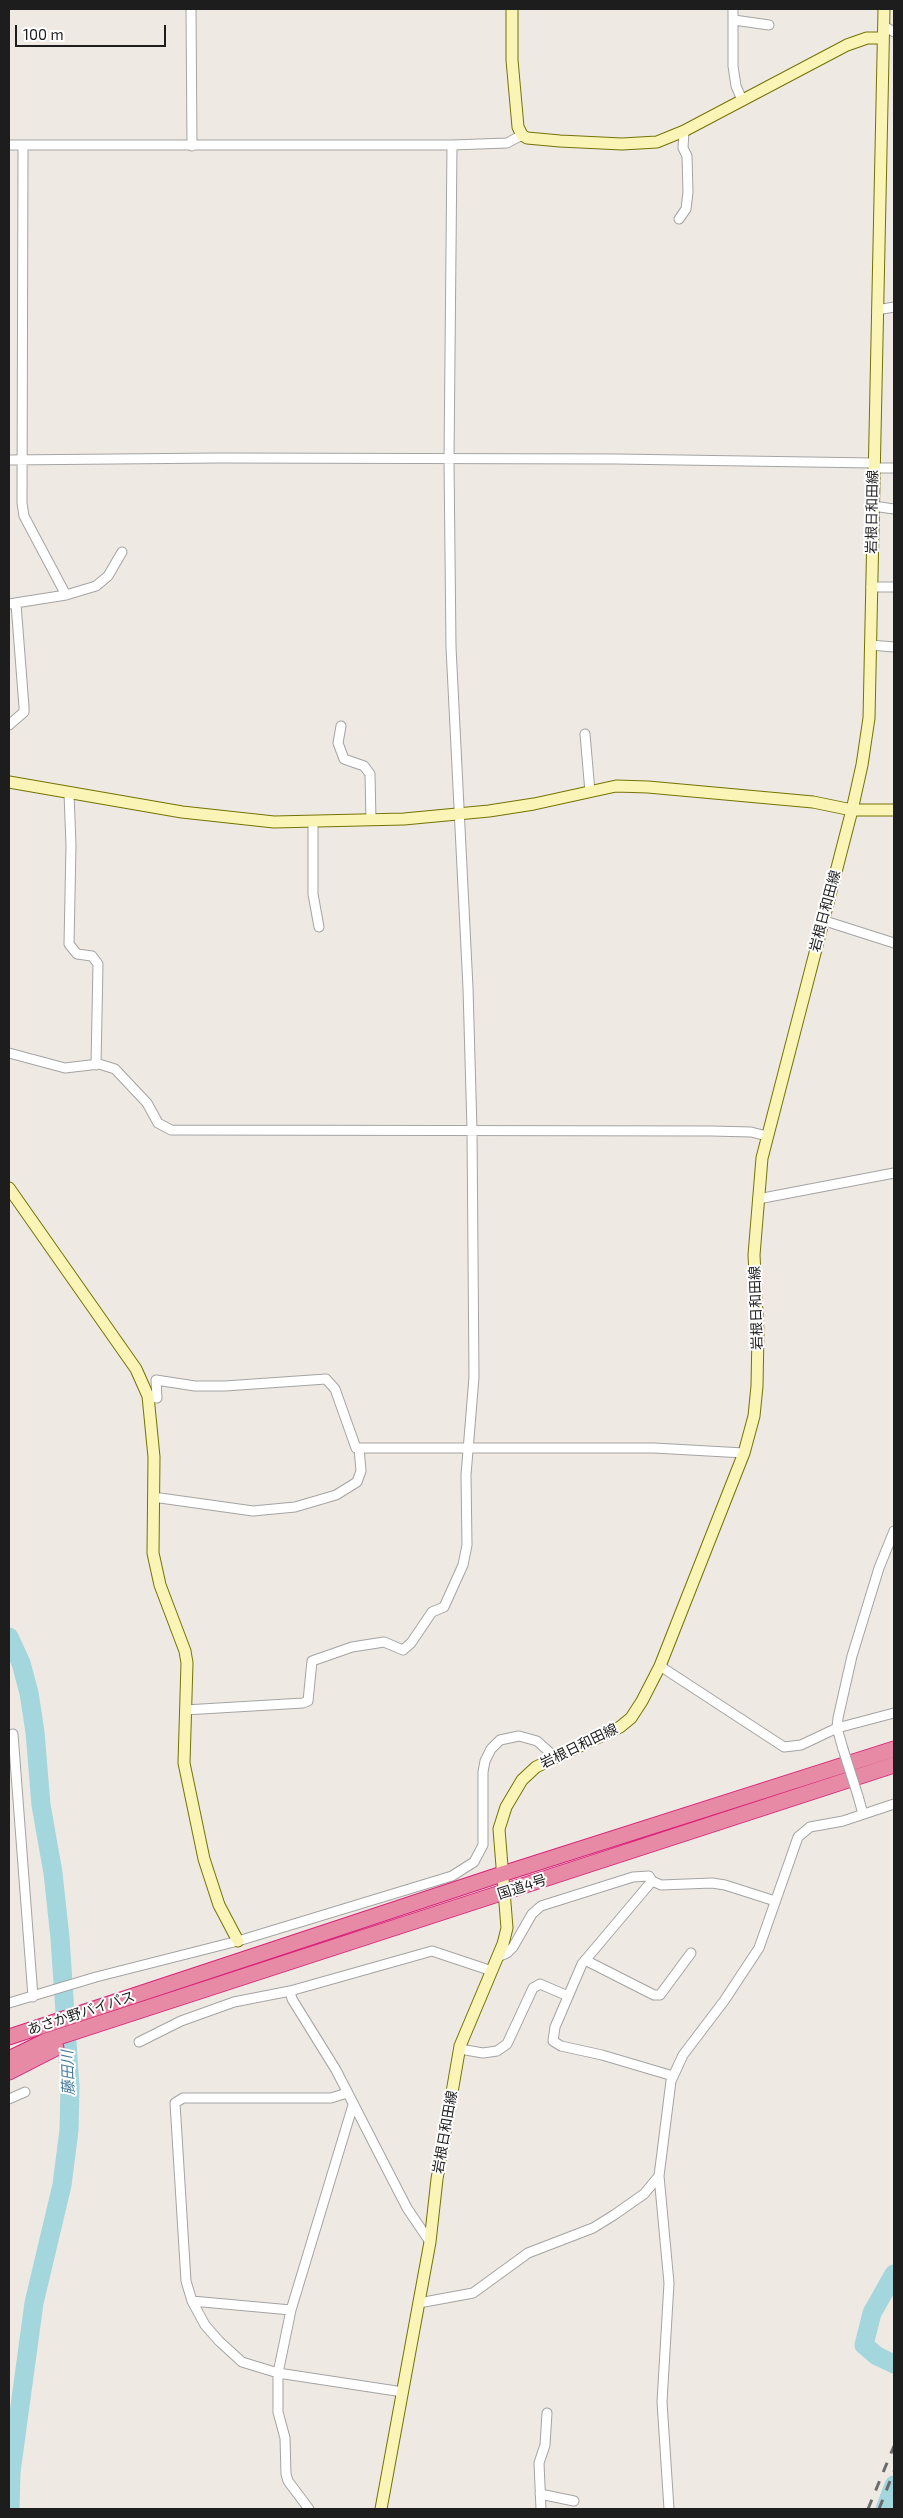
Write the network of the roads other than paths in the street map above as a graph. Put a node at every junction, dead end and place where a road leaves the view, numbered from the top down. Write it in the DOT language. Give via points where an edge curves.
graph roads {
  1 [pos="191,9"];
  2 [pos="512,9"];
  3 [pos="733,9"];
  4 [pos="884,9"];
  5 [pos="734,20"];
  6 [pos="769,24"];
  7 [pos="884,26"];
  8 [pos="894,32"];
  9 [pos="883,38"];
  10 [pos="742,100"];
  11 [pos="684,131"];
  12 [pos="522,135"];
  13 [pos="9,145"];
  14 [pos="452,145"];
  15 [pos="23,146"];
  16 [pos="192,146"];
  17 [pos="679,219"];
  18 [pos="894,307"];
  19 [pos="877,310"];
  20 [pos="9,460"];
  21 [pos="21,460"];
  22 [pos="449,460"];
  23 [pos="873,466"];
  24 [pos="894,468"];
  25 [pos="872,506"];
  26 [pos="894,509"];
  27 [pos="122,552"];
  28 [pos="894,587"];
  29 [pos="871,588"];
  30 [pos="66,595"];
  31 [pos="12,604"];
  32 [pos="870,645"];
  33 [pos="894,647"];
  34 [pos="9,726"];
  35 [pos="341,726"];
  36 [pos="584,734"];
  37 [pos="9,782"];
  38 [pos="590,792"];
  39 [pos="68,793"];
  40 [pos="852,810"];
  41 [pos="894,810"];
  42 [pos="458,813"];
  43 [pos="371,820"];
  44 [pos="313,822"];
  45 [pos="822,920"];
  46 [pos="319,927"];
  47 [pos="894,942"];
  48 [pos="9,1053"];
  49 [pos="96,1065"];
  50 [pos="472,1130"];
  51 [pos="767,1136"];
  52 [pos="894,1173"];
  53 [pos="9,1188"];
  54 [pos="758,1199"];
  55 [pos="148,1396"];
  56 [pos="359,1448"];
  57 [pos="470,1448"];
  58 [pos="744,1453"];
  59 [pos="153,1497"];
  60 [pos="894,1531"];
  61 [pos="660,1666"];
  62 [pos="186,1710"];
  63 [pos="894,1713"];
  64 [pos="837,1728"];
  65 [pos="9,1735"];
  66 [pos="894,1749"];
  67 [pos="555,1757"];
  68 [pos="894,1766"];
  69 [pos="894,1804"];
  70 [pos="863,1814"];
  71 [pos="502,1874"];
  72 [pos="652,1881"];
  73 [pos="504,1893"];
  74 [pos="775,1901"];
  75 [pos="238,1942"];
  76 [pos="691,1954"];
  77 [pos="498,1957"];
  78 [pos="585,1960"];
  79 [pos="492,1971"];
  80 [pos="290,1991"];
  81 [pos="37,1995"];
  82 [pos="568,1996"];
  83 [pos="9,2003"];
  84 [pos="43,2021"];
  85 [pos="9,2026"];
  86 [pos="9,2037"];
  87 [pos="139,2042"];
  88 [pos="46,2046"];
  89 [pos="460,2049"];
  90 [pos="9,2059"];
  91 [pos="9,2072"];
  92 [pos="673,2076"];
  93 [pos="25,2092"];
  94 [pos="347,2093"];
  95 [pos="9,2099"];
  96 [pos="353,2105"];
  97 [pos="659,2176"];
  98 [pos="430,2242"];
  99 [pos="192,2301"];
  100 [pos="419,2303"];
  101 [pos="291,2310"];
  102 [pos="278,2373"];
  103 [pos="402,2392"];
  104 [pos="547,2413"];
  105 [pos="540,2494"];
  106 [pos="574,2501"];
  107 [pos="309,2509"];
  108 [pos="381,2509"];
  109 [pos="541,2509"];
  110 [pos="669,2509"];
  1 -- 16 [label="street"];
  2 -- 12 [label="main road" via="516,115"];
  3 -- 5 [label="street"];
  4 -- 7 [label="main road, 岩根日和田線"];
  5 -- 6 [label="street"];
  5 -- 10 [label="street" via="733,66"];
  7 -- 8 [label="street"];
  7 -- 9 [label="main road, 岩根日和田線"];
  9 -- 10 [label="main road" via="867,38 847,45"];
  9 -- 19 [label="main road, 岩根日和田線"];
  10 -- 11 [label="main road"];
  11 -- 12 [label="main road" via="657,142 642,144 560,141"];
  11 -- 17 [label="street" via="688,192 686,209"];
  12 -- 14 [label="street" via="507,142"];
  13 -- 15 [label="street"];
  14 -- 16 [label="street"];
  14 -- 22 [label="street"];
  15 -- 16 [label="street"];
  15 -- 21 [label="street"];
  18 -- 19 [label="street"];
  19 -- 23 [label="main road, 岩根日和田線"];
  20 -- 21 [label="street"];
  21 -- 22 [label="street"];
  21 -- 30 [label="street" via="24,516"];
  22 -- 23 [label="street" via="617,459"];
  22 -- 42 [label="street" via="450,647"];
  23 -- 24 [label="street"];
  23 -- 25 [label="main road, 岩根日和田線"];
  25 -- 26 [label="street"];
  25 -- 29 [label="main road, 岩根日和田線"];
  27 -- 30 [label="street" via="108,576 96,586"];
  28 -- 29 [label="street"];
  29 -- 32 [label="main road, 岩根日和田線"];
  30 -- 31 [label="street"];
  31 -- 34 [label="street" via="24,712"];
  32 -- 33 [label="street"];
  32 -- 40 [label="main road, 岩根日和田線" via="866,746"];
  35 -- 43 [label="street" via="338,743 344,759 364,766 370,774"];
  36 -- 38 [label="street"];
  37 -- 39 [label="main road"];
  38 -- 40 [label="main road" via="616,786 648,787 813,802"];
  38 -- 42 [label="main road" via="534,804"];
  39 -- 44 [label="main road" via="207,815 274,822"];
  39 -- 49 [label="street" via="72,845 69,944 77,954 92,956 98,964"];
  40 -- 41 [label="main road"];
  40 -- 45 [label="main road, 岩根日和田線"];
  42 -- 43 [label="main road"];
  42 -- 50 [label="street"];
  43 -- 44 [label="main road"];
  44 -- 46 [label="street" via="313,894"];
  45 -- 47 [label="street"];
  45 -- 51 [label="main road, 岩根日和田線"];
  48 -- 49 [label="street" via="65,1068"];
  49 -- 50 [label="street" via="115,1070 147,1104 158,1124 171,1130"];
  50 -- 51 [label="street" via="712,1131 751,1132"];
  50 -- 57 [label="street" via="474,1377"];
  51 -- 54 [label="main road, 岩根日和田線"];
  52 -- 54 [label="street"];
  53 -- 55 [label="main road" via="136,1369"];
  54 -- 58 [label="main road, 岩根日和田線" via="754,1255 757,1386 754,1416"];
  55 -- 56 [label="street" via="157,1398 156,1380 195,1386 225,1386 326,1379 335,1389 354,1446"];
  55 -- 59 [label="main road" via="154,1457"];
  56 -- 57 [label="street"];
  56 -- 59 [label="street" via="361,1471 357,1482 336,1495 295,1507 254,1510"];
  57 -- 58 [label="street" via="654,1448"];
  57 -- 62 [label="street" via="466,1475 467,1545 463,1565 444,1607 432,1612 403,1650 384,1642 352,1647 312,1661 308,1701 303,1703"];
  58 -- 61 [label="main road, 岩根日和田線"];
  59 -- 62 [label="main road" via="156,1571 186,1651"];
  60 -- 64 [label="street" via="852,1656"];
  61 -- 64 [label="street" via="784,1747 801,1745"];
  61 -- 67 [label="main road, 岩根日和田線" via="642,1701 620,1727"];
  62 -- 75 [label="main road" via="184,1763 204,1859 219,1905"];
  63 -- 64 [label="street"];
  64 -- 70 [label="street, bridge"];
  65 -- 81 [label="street" via="13,1734"];
  66 -- 71 [label="highway, 国道4号"];
  67 -- 71 [label="main road, 岩根日和田線" via="536,1767 522,1780 506,1807 500,1828"];
  67 -- 75 [label="street" via="537,1740 519,1736 500,1740 491,1749 483,1772 483,1845 470,1867 452,1876"];
  68 -- 73 [label="highway, 国道4号"];
  69 -- 70 [label="street"];
  70 -- 74 [label="street" via="804,1831 792,1850"];
  71 -- 73 [label="main road, 岩根日和田線"];
  71 -- 84 [label="highway, 国道4号" via="153,1989"];
  72 -- 74 [label="street" via="661,1885 726,1885"];
  72 -- 77 [label="street" via="648,1876 633,1877 541,1906 532,1914 513,1947"];
  72 -- 78 [label="street"];
  73 -- 77 [label="main road, 岩根日和田線" via="507,1928"];
  73 -- 88 [label="highway, 国道4号" via="149,2007"];
  74 -- 92 [label="street" via="759,1948 724,2002 683,2055"];
  75 -- 81 [label="street"];
  76 -- 78 [label="street" via="660,1995"];
  77 -- 79 [label="main road, 岩根日和田線"];
  78 -- 82 [label="street"];
  79 -- 80 [label="street" via="432,1951"];
  79 -- 89 [label="main road, 岩根日和田線"];
  80 -- 87 [label="street" via="234,2002 181,2021"];
  80 -- 94 [label="street"];
  81 -- 83 [label="street"];
  82 -- 89 [label="street" via="540,1984 533,1988 507,2044 498,2051 483,2054"];
  82 -- 92 [label="street" via="556,2027 554,2041 557,2044"];
  84 -- 85 [label="highway"];
  84 -- 86 [label="highway, あさか野バイパス"];
  88 -- 90 [label="highway, あさか野バイパス"];
  88 -- 91 [label="highway"];
  89 -- 98 [label="main road, 岩根日和田線" via="437,2179"];
  92 -- 97 [label="street"];
  93 -- 95 [label="street"];
  94 -- 96 [label="street"];
  94 -- 99 [label="street" via="331,2098 183,2098 176,2102 183,2256"];
  96 -- 98 [label="street" via="407,2208"];
  96 -- 101 [label="street"];
  97 -- 100 [label="street" via="644,2194 614,2216 593,2228 528,2253 473,2293"];
  97 -- 110 [label="street" via="669,2283 662,2402"];
  98 -- 100 [label="main road, 岩根日和田線"];
  99 -- 101 [label="street"];
  99 -- 102 [label="street" via="205,2325 242,2362"];
  100 -- 103 [label="main road, 岩根日和田線"];
  101 -- 102 [label="street"];
  102 -- 103 [label="street"];
  102 -- 107 [label="street" via="278,2412 285,2438 286,2474"];
  103 -- 108 [label="main road, 岩根日和田線"];
  104 -- 105 [label="street" via="545,2445 539,2463"];
  105 -- 106 [label="street"];
  105 -- 109 [label="street"];
}
